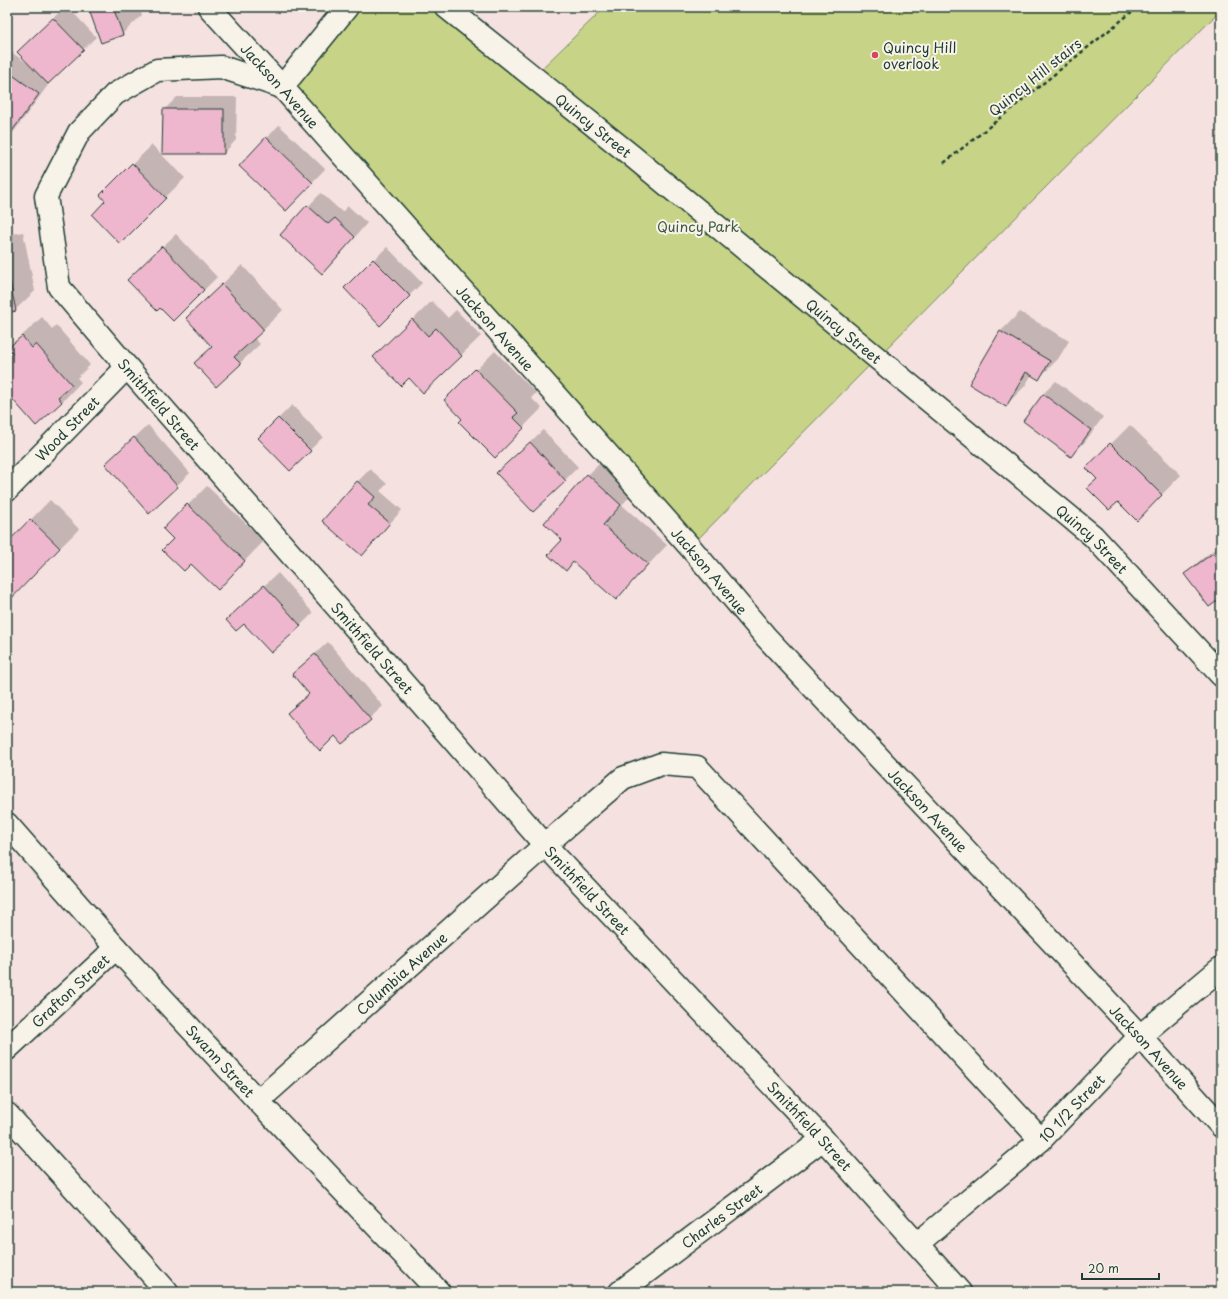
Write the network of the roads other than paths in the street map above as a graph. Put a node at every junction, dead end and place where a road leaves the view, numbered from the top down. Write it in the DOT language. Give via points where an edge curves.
graph roads {
  1 [pos="209,7"];
  2 [pos="347,7"];
  3 [pos="446,7"];
  4 [pos="282,87"];
  5 [pos="127,367"];
  6 [pos="7,490"];
  7 [pos="1221,675"];
  8 [pos="7,824"];
  9 [pos="545,845"];
  10 [pos="116,948"];
  11 [pos="1221,968"];
  12 [pos="1140,1036"];
  13 [pos="7,1049"];
  14 [pos="258,1101"];
  15 [pos="7,1114"];
  16 [pos="1221,1126"];
  17 [pos="824,1140"];
  18 [pos="1041,1140"];
  19 [pos="917,1244"];
  20 [pos="167,1292"];
  21 [pos="439,1292"];
  22 [pos="620,1292"];
  23 [pos="960,1292"];
  1 -- 4 [label="street, Jackson Avenue"];
  2 -- 4 [label="street"];
  3 -- 7 [label="street, Quincy Street" via="632,156 1094,536"];
  4 -- 5 [label="street, Smithfield Street" via="221,67 157,70 115,94 79,132 46,196 59,287"];
  4 -- 12 [label="street, Jackson Avenue" via="690,547 766,638"];
  5 -- 6 [label="street, Wood Street"];
  5 -- 9 [label="street, Smithfield Street"];
  8 -- 10 [label="street, Swann Street"];
  9 -- 14 [label="street, Columbia Avenue"];
  9 -- 17 [label="street, Smithfield Street"];
  9 -- 18 [label="street, Columbia Avenue" via="623,778 660,764 697,767"];
  10 -- 13 [label="street, Grafton Street"];
  10 -- 14 [label="street, Swann Street"];
  11 -- 12 [label="street, 10 1/2 Street"];
  12 -- 16 [label="street, Jackson Avenue"];
  12 -- 18 [label="street, 10 1/2 Street"];
  14 -- 21 [label="street, Swann Street"];
  15 -- 20 [label="street"];
  17 -- 19 [label="street, Smithfield Street"];
  17 -- 22 [label="street, Charles Street"];
  18 -- 19 [label="street, 10 1/2 Street"];
  19 -- 23 [label="street, Smithfield Street"];
}
